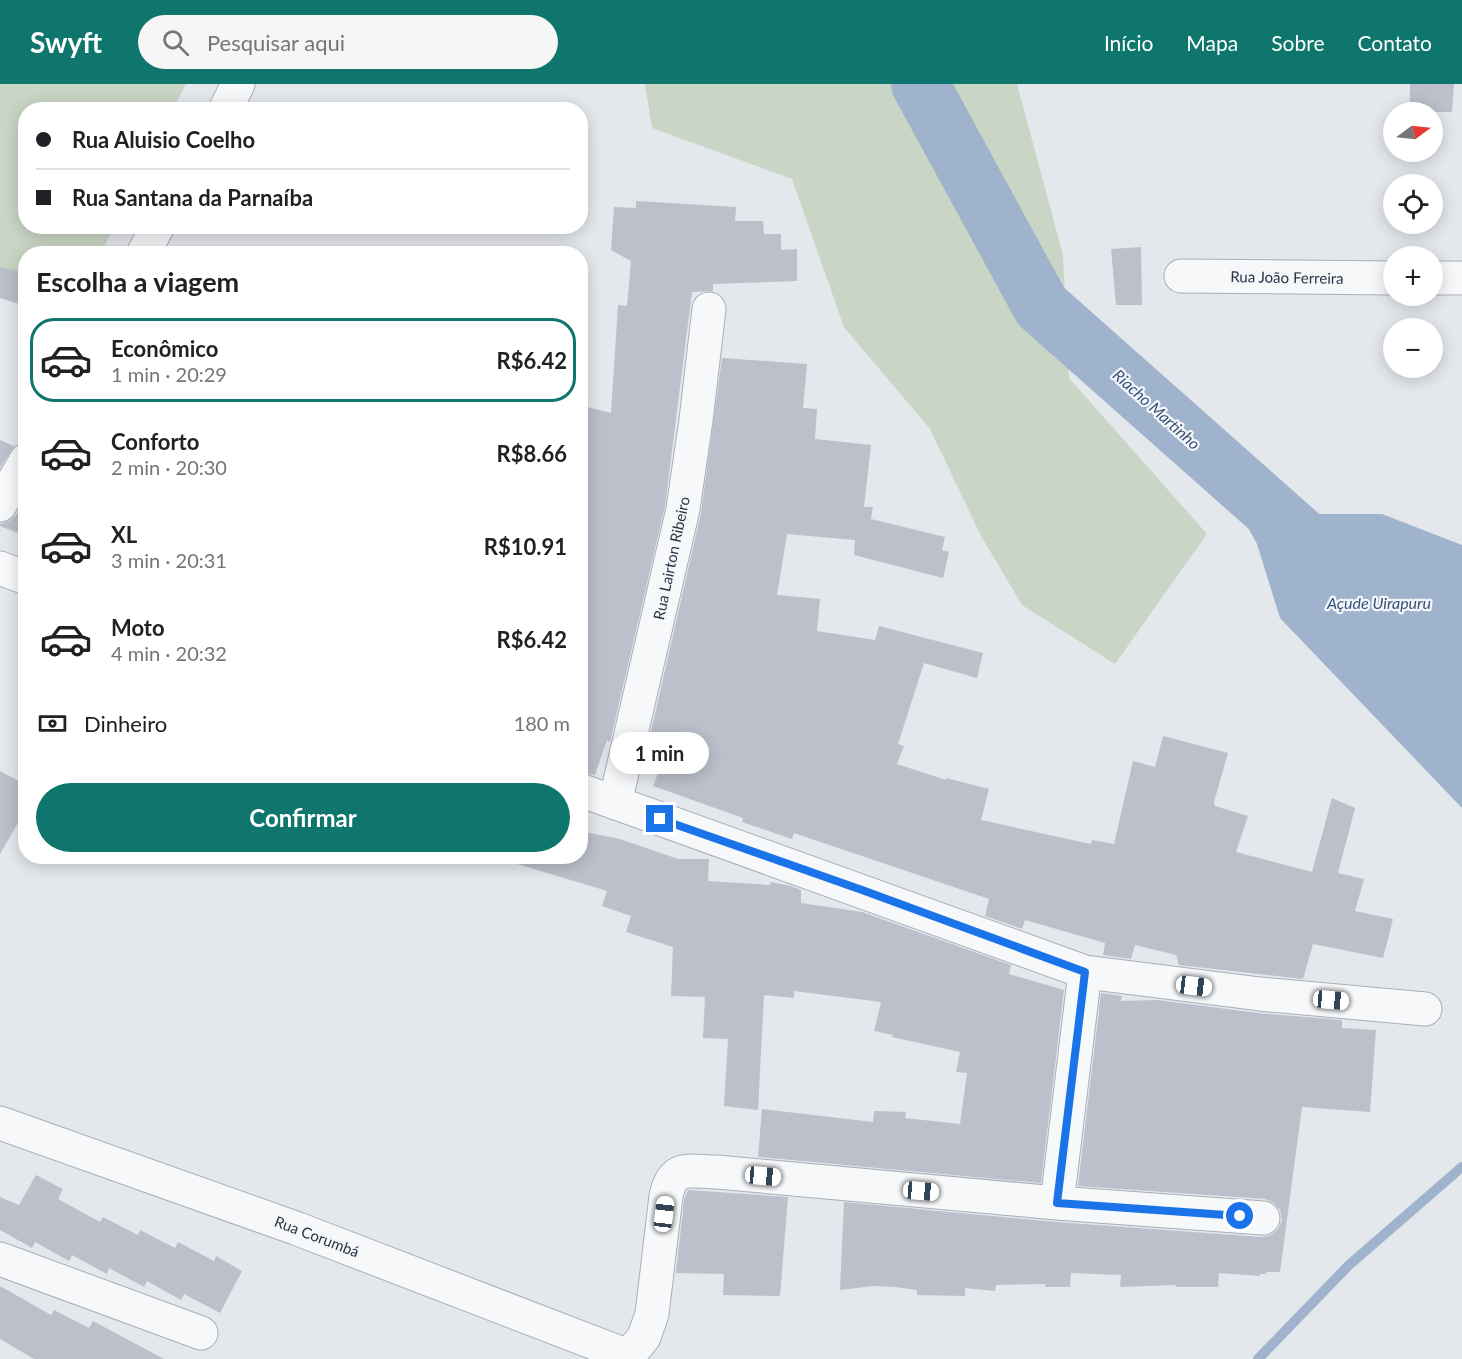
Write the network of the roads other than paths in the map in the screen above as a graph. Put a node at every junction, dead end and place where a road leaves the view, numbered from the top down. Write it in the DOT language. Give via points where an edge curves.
graph roads {
  1 [pos="238,84"];
  2 [pos="229,102"];
  3 [pos="1181,276"];
  4 [pos="1383,278"];
  5 [pos="1443,278"];
  6 [pos="1462,278"];
  7 [pos="709,309"];
  8 [pos="18,474"];
  9 [pos="0,505"];
  10 [pos="0,568"];
  11 [pos="18,575"];
  12 [pos="588,793"];
  13 [pos="615,804"];
  14 [pos="1085,972"];
  15 [pos="1425,1009"];
  16 [pos="0,1123"];
  17 [pos="1057,1203"];
  18 [pos="1263,1218"];
  19 [pos="0,1259"];
  20 [pos="201,1333"];
  21 [pos="627,1357"];
  1 -- 2 [label="street"];
  3 -- 4 [label="street, Rua João Ferreira"];
  5 -- 6 [label="street"];
  7 -- 13 [label="street, Rua Lairton Ribeiro" via="683,509"];
  8 -- 9 [label="street"];
  10 -- 11 [label="street"];
  12 -- 13 [label="street"];
  13 -- 14 [label="street"];
  14 -- 15 [label="street"];
  14 -- 17 [label="street"];
  16 -- 21 [label="street, Rua Corumbá" via="298,1229"];
  17 -- 18 [label="street"];
  17 -- 21 [label="street" via="681,1171 669,1184 666,1196 652,1314 644,1337"];
  19 -- 20 [label="street"];
}
